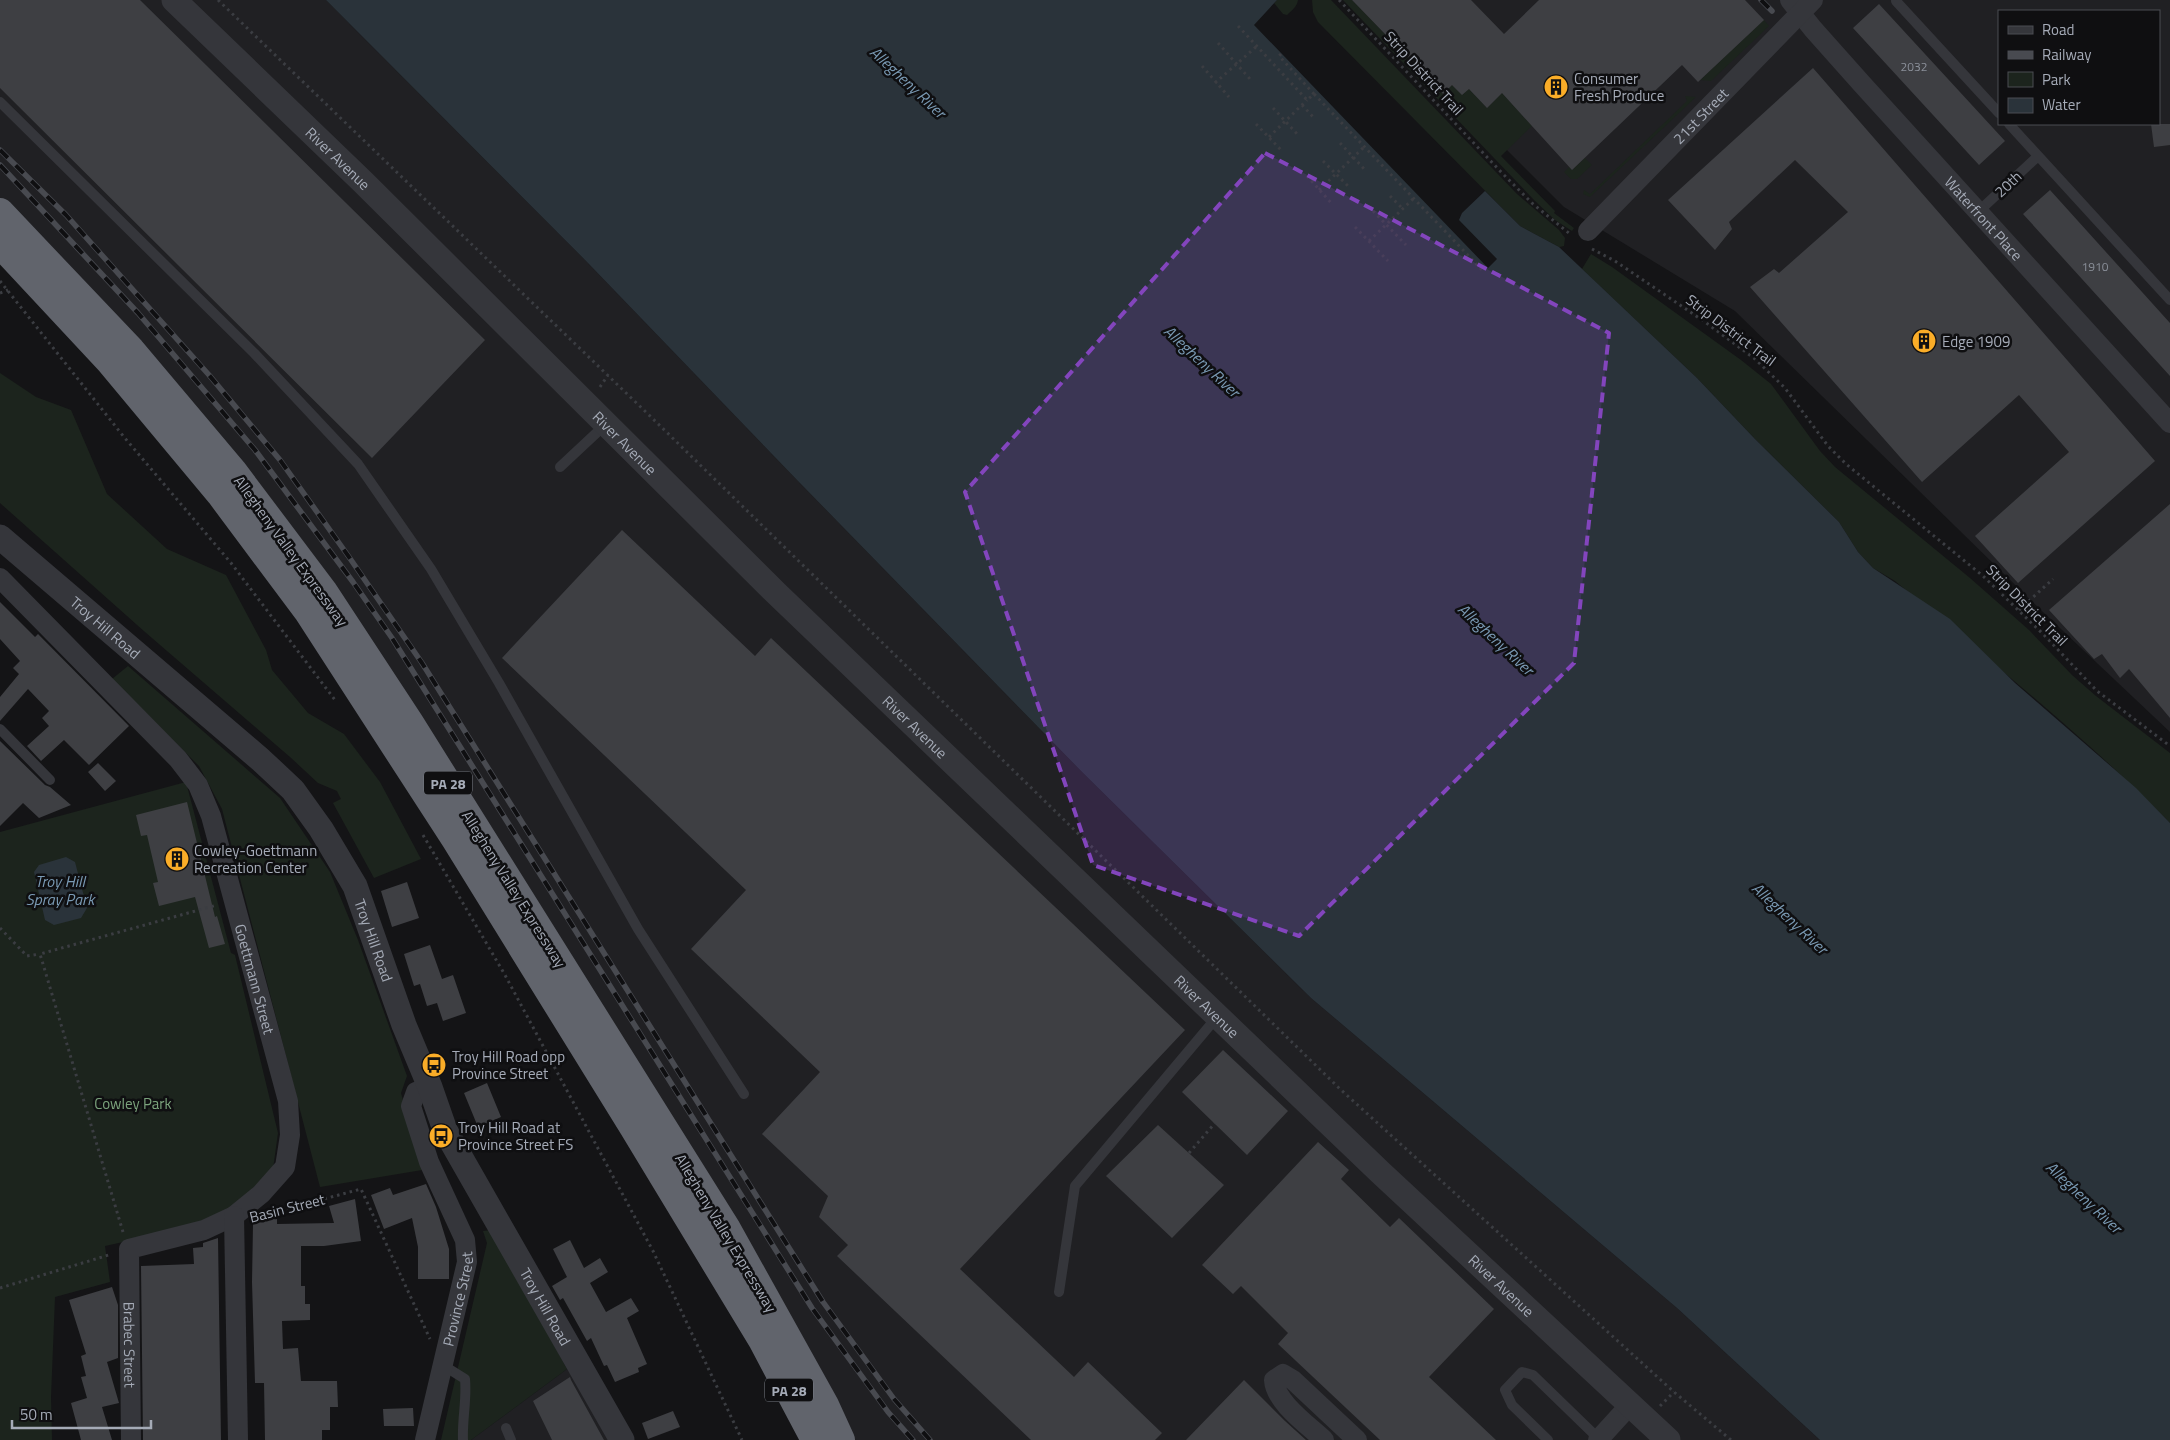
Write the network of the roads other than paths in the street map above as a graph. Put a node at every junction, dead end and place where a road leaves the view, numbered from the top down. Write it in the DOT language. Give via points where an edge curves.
graph roads {
  1 [pos="174,0"];
  2 [pos="1896,1"];
  3 [pos="1802,4"];
  4 [pos="0,102"];
  5 [pos="1998,112"];
  6 [pos="2010,125"];
  7 [pos="2038,156"];
  8 [pos="0,212"];
  9 [pos="1978,212"];
  10 [pos="1583,238"];
  11 [pos="0,244"];
  12 [pos="2170,300"];
  13 [pos="2170,423"];
  14 [pos="606,424"];
  15 [pos="560,467"];
  16 [pos="0,537"];
  17 [pos="0,578"];
  18 [pos="0,729"];
  19 [pos="50,780"];
  20 [pos="1217,1017"];
  21 [pos="430,1087"];
  22 [pos="744,1094"];
  23 [pos="234,1216"];
  24 [pos="129,1249"];
  25 [pos="1059,1292"];
  26 [pos="762,1340"];
  27 [pos="441,1364"];
  28 [pos="1629,1406"];
  29 [pos="506,1428"];
  30 [pos="131,1440"];
  31 [pos="238,1440"];
  32 [pos="425,1440"];
  33 [pos="463,1440"];
  34 [pos="511,1440"];
  35 [pos="622,1440"];
  36 [pos="801,1440"];
  37 [pos="815,1440"];
  38 [pos="842,1440"];
  39 [pos="1324,1440"];
  40 [pos="1357,1440"];
  41 [pos="1548,1440"];
  42 [pos="1598,1440"];
  43 [pos="1668,1440"];
  1 -- 14 [label="street, River Avenue" via="356,175"];
  2 -- 5 [label="lane"];
  3 -- 9 [label="street, Waterfront Place" via="1812,29"];
  3 -- 10 [label="street, 21st Street"];
  4 -- 22 [label="lane" via="254,353 358,464 431,569 638,930"];
  6 -- 7 [label="lane"];
  7 -- 9 [label="lane, 20th"];
  7 -- 12 [label="lane"];
  8 -- 38 [label="highway, Allegheny Valley Expressway / PA 28" via="137,358 233,471 324,592 416,732 727,1229"];
  9 -- 13 [label="street, Waterfront Place"];
  11 -- 26 [label="highway, Allegheny Valley Expressway / PA 28" via="110,362 220,494 308,612 450,832"];
  14 -- 15 [label="lane"];
  14 -- 20 [label="street, River Avenue" via="776,593"];
  16 -- 21 [label="street, Troy Hill Road" via="294,790 355,886 404,1025"];
  17 -- 23 [label="street, Goettmann Street" via="178,759 198,785 211,816 288,1101 290,1136 285,1167 261,1194"];
  18 -- 19 [label="lane"];
  20 -- 25 [label="lane" via="1075,1186"];
  20 -- 28 [label="street, River Avenue"];
  21 -- 27 [label="street, Province Street" via="416,1092 411,1106 429,1162 465,1240 467,1262"];
  21 -- 35 [label="street, Troy Hill Road" via="446,1130"];
  23 -- 24 [label="street, Basin Street" via="204,1230"];
  23 -- 31 [label="street"];
  24 -- 30 [label="street, Brabec Street"];
  26 -- 36 [label="highway"];
  26 -- 37 [label="highway, Allegheny Valley Expressway / PA 28"];
  27 -- 32 [label="street, Province Street"];
  27 -- 33 [label="lane" via="465,1379 467,1396"];
  28 -- 42 [label="street"];
  28 -- 43 [label="street, River Avenue"];
  29 -- 34 [label="lane"];
  39 -- 40 [label="street" via="1280,1398 1274,1380 1283,1374 1293,1380"];
  41 -- 42 [label="lane" via="1512,1405 1505,1390 1522,1372 1533,1375"];
}
